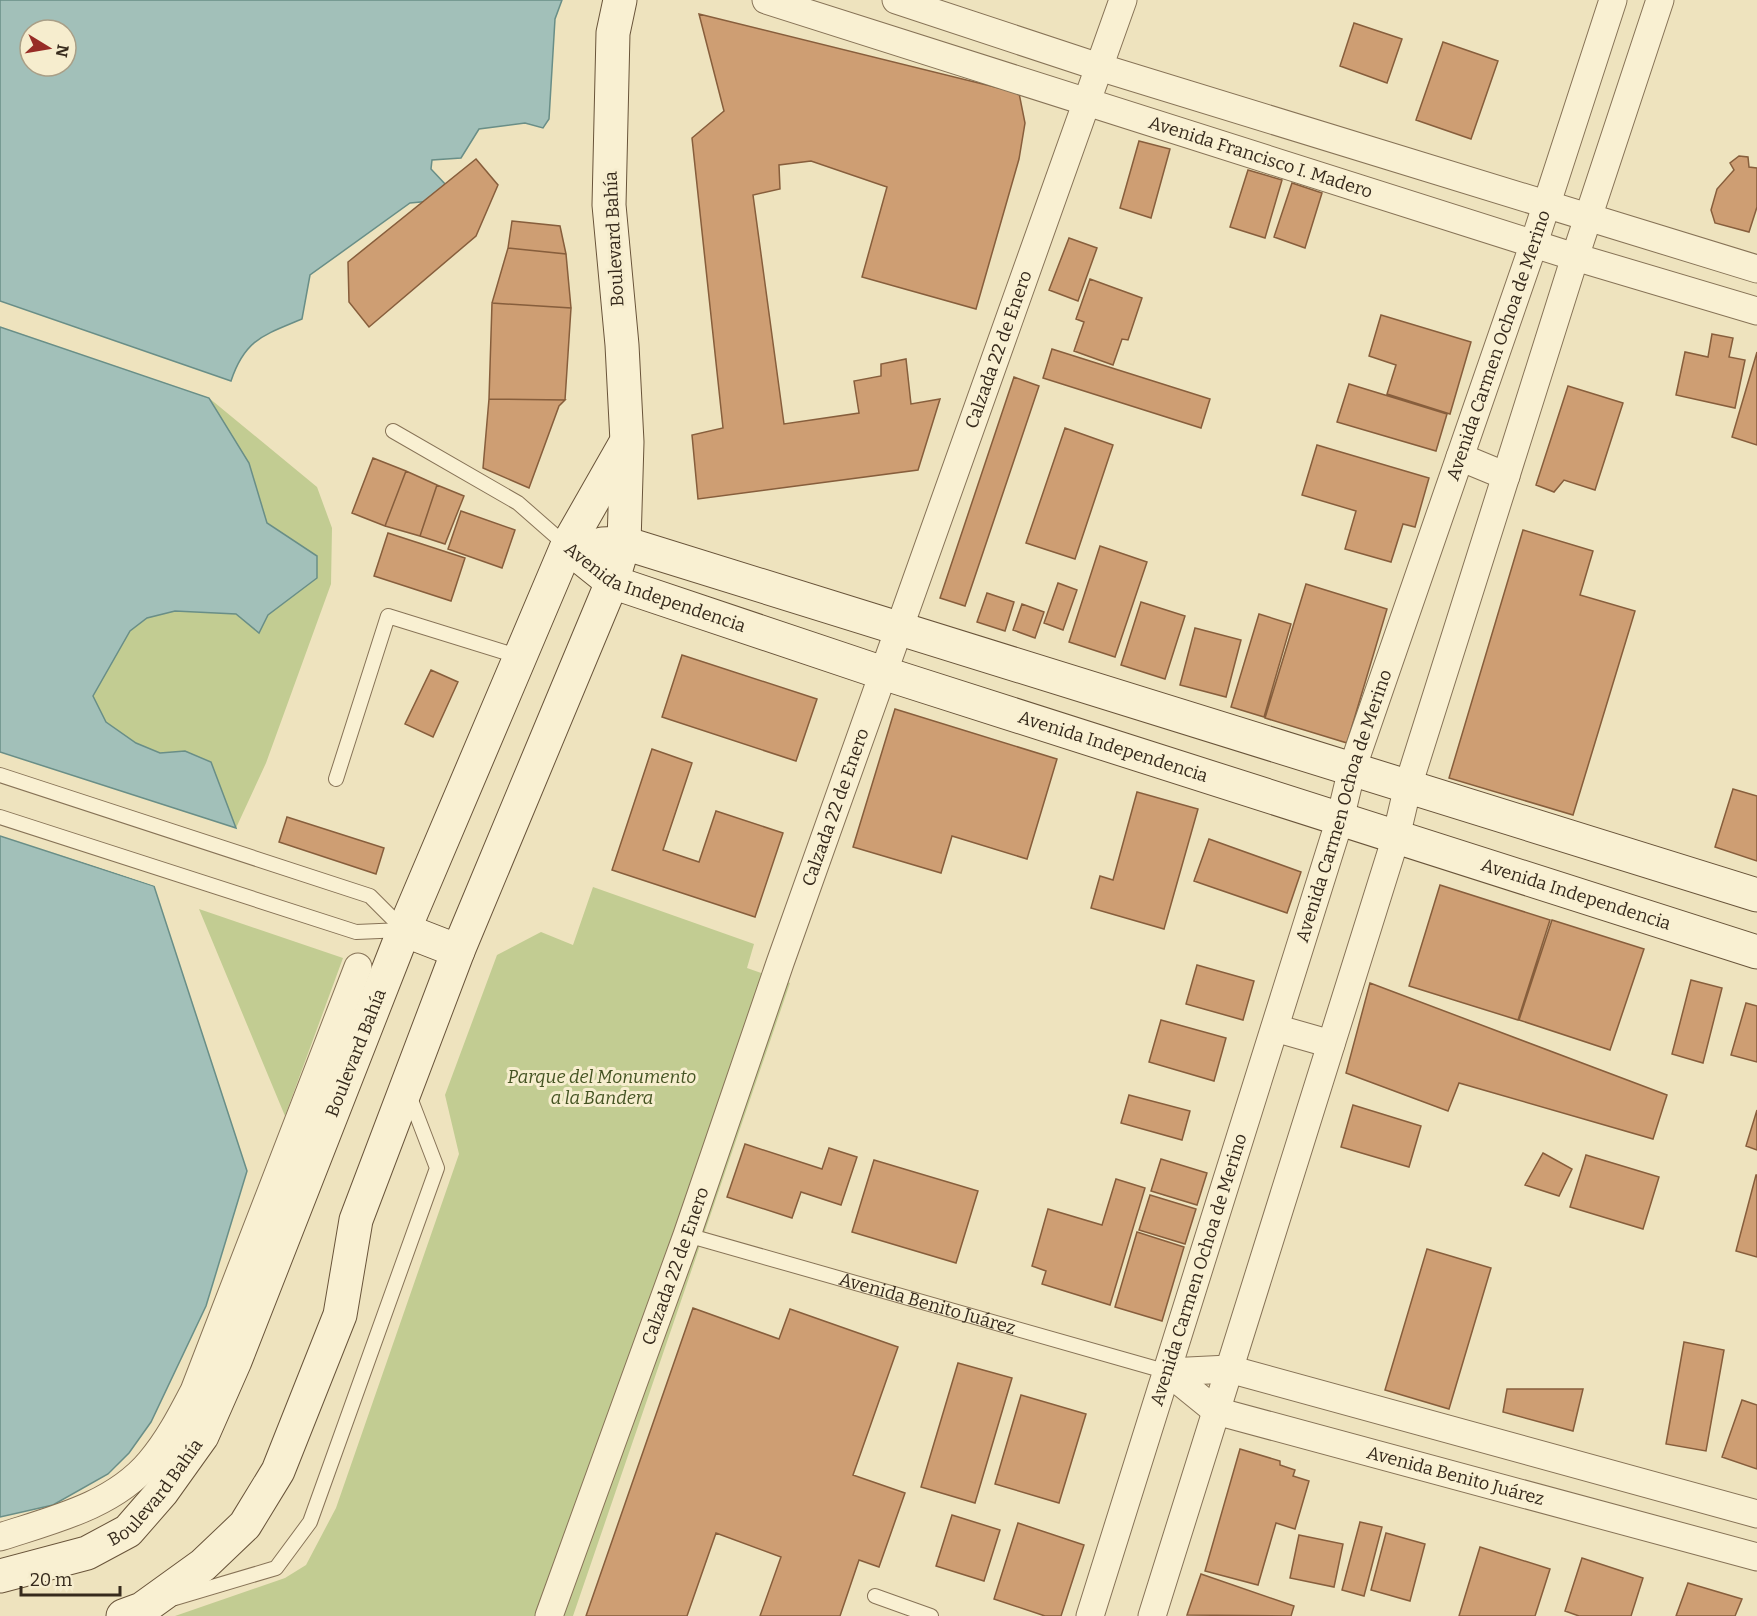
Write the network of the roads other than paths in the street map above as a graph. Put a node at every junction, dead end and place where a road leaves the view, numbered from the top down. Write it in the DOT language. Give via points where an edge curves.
graph roads {
  1 [pos="620,0"];
  2 [pos="766,0"];
  3 [pos="896,0"];
  4 [pos="1123,0"];
  5 [pos="1613,0"];
  6 [pos="1660,0"];
  7 [pos="1099,67"];
  8 [pos="1088,102"];
  9 [pos="1546,203"];
  10 [pos="1588,218"];
  11 [pos="1534,243"];
  12 [pos="1575,257"];
  13 [pos="1757,269"];
  14 [pos="1757,311"];
  15 [pos="393,431"];
  16 [pos="627,442"];
  17 [pos="1460,457"];
  18 [pos="1506,476"];
  19 [pos="624,543"];
  20 [pos="567,546"];
  21 [pos="612,582"];
  22 [pos="899,628"];
  23 [pos="520,657"];
  24 [pos="883,672"];
  25 [pos="1352,769"];
  26 [pos="0,775"];
  27 [pos="336,779"];
  28 [pos="1408,786"];
  29 [pos="0,816"];
  30 [pos="1340,819"];
  31 [pos="1396,837"];
  32 [pos="1757,895"];
  33 [pos="404,930"];
  34 [pos="458,951"];
  35 [pos="1757,952"];
  36 [pos="358,967"];
  37 [pos="1275,1028"];
  38 [pos="1331,1044"];
  39 [pos="406,1088"];
  40 [pos="687,1235"];
  41 [pos="1229,1369"];
  42 [pos="1168,1372"];
  43 [pos="1216,1411"];
  44 [pos="1757,1514"];
  45 [pos="0,1537"];
  46 [pos="1757,1557"];
  47 [pos="0,1576"];
  48 [pos="874,1596"];
  49 [pos="132,1612"];
  50 [pos="549,1616"];
  51 [pos="931,1616"];
  52 [pos="1090,1616"];
  53 [pos="1152,1616"];
  1 -- 16 [label="main road, Boulevard Bahía" via="613,33 609,205"];
  2 -- 8 [label="street, Avenida Francisco I. Madero"];
  3 -- 7 [label="street, Avenida Francisco I. Madero"];
  4 -- 7 [label="street, Calzada 22 de Enero"];
  5 -- 9 [label="street, Avenida Carmen Ochoa de Merino"];
  6 -- 10 [label="street"];
  7 -- 8 [label="street, Calzada 22 de Enero"];
  7 -- 9 [label="street, Avenida Francisco I. Madero"];
  8 -- 11 [label="street, Avenida Francisco I. Madero"];
  8 -- 22 [label="street, Calzada 22 de Enero"];
  9 -- 10 [label="street, Avenida Francisco I. Madero"];
  9 -- 11 [label="street, Avenida Carmen Ochoa de Merino"];
  10 -- 12 [label="street"];
  10 -- 13 [label="street, Avenida Francisco I. Madero"];
  11 -- 12 [label="street, Avenida Francisco I. Madero"];
  11 -- 17 [label="street, Avenida Carmen Ochoa de Merino"];
  12 -- 14 [label="street, Avenida Francisco I. Madero"];
  12 -- 18 [label="street"];
  15 -- 20 [label="lane" via="518,503"];
  16 -- 19 [label="main road, Boulevard Bahía"];
  16 -- 20 [label="main road, Boulevard Bahía"];
  17 -- 18 [label="street"];
  17 -- 25 [label="street, Avenida Carmen Ochoa de Merino"];
  18 -- 28 [label="street"];
  19 -- 20 [label="main road, Avenida Independencia"];
  19 -- 21 [label="main road, Boulevard Bahía"];
  19 -- 22 [label="main road, Avenida Independencia"];
  20 -- 21 [label="main road, Avenida Independencia"];
  20 -- 23 [label="main road, Boulevard Bahía"];
  21 -- 24 [label="main road, Avenida Independencia"];
  21 -- 34 [label="main road, Boulevard Bahía"];
  22 -- 24 [label="street, Calzada 22 de Enero"];
  22 -- 25 [label="main road, Avenida Independencia"];
  23 -- 27 [label="lane" via="388,616"];
  23 -- 33 [label="main road, Boulevard Bahía"];
  24 -- 30 [label="main road, Avenida Independencia"];
  24 -- 40 [label="street, Calzada 22 de Enero"];
  25 -- 28 [label="main road, Avenida Independencia"];
  25 -- 30 [label="street, Avenida Carmen Ochoa de Merino"];
  26 -- 33 [label="lane" via="370,896"];
  28 -- 31 [label="street"];
  28 -- 32 [label="main road, Avenida Independencia"];
  29 -- 33 [label="lane" via="356,932"];
  30 -- 31 [label="main road, Avenida Independencia"];
  30 -- 37 [label="street, Avenida Carmen Ochoa de Merino"];
  31 -- 35 [label="main road, Avenida Independencia"];
  31 -- 38 [label="street"];
  33 -- 34 [label="main road"];
  33 -- 47 [label="main road, Boulevard Bahía" via="202,1436 128,1531 87,1553"];
  34 -- 39 [label="main road, Boulevard Bahía"];
  36 -- 45 [label="street" via="194,1391 171,1434 149,1463 120,1489 80,1510"];
  37 -- 38 [label="street"];
  37 -- 42 [label="street, Avenida Carmen Ochoa de Merino"];
  38 -- 41 [label="street"];
  39 -- 49 [label="main road, Boulevard Bahía" via="356,1220 340,1315 278,1471 245,1525 203,1564"];
  39 -- 49 [label="lane" via="437,1168 310,1522 276,1568"];
  40 -- 42 [label="lane, Avenida Benito Juárez"];
  40 -- 50 [label="street, Calzada 22 de Enero"];
  41 -- 42 [label="street, Avenida Benito Juárez"];
  41 -- 43 [label="street"];
  41 -- 44 [label="street, Avenida Benito Juárez"];
  42 -- 43 [label="street, Avenida Benito Juárez"];
  42 -- 52 [label="street, Avenida Carmen Ochoa de Merino"];
  43 -- 46 [label="street, Avenida Benito Juárez"];
  43 -- 53 [label="street"];
  48 -- 51 [label="lane"];
}
